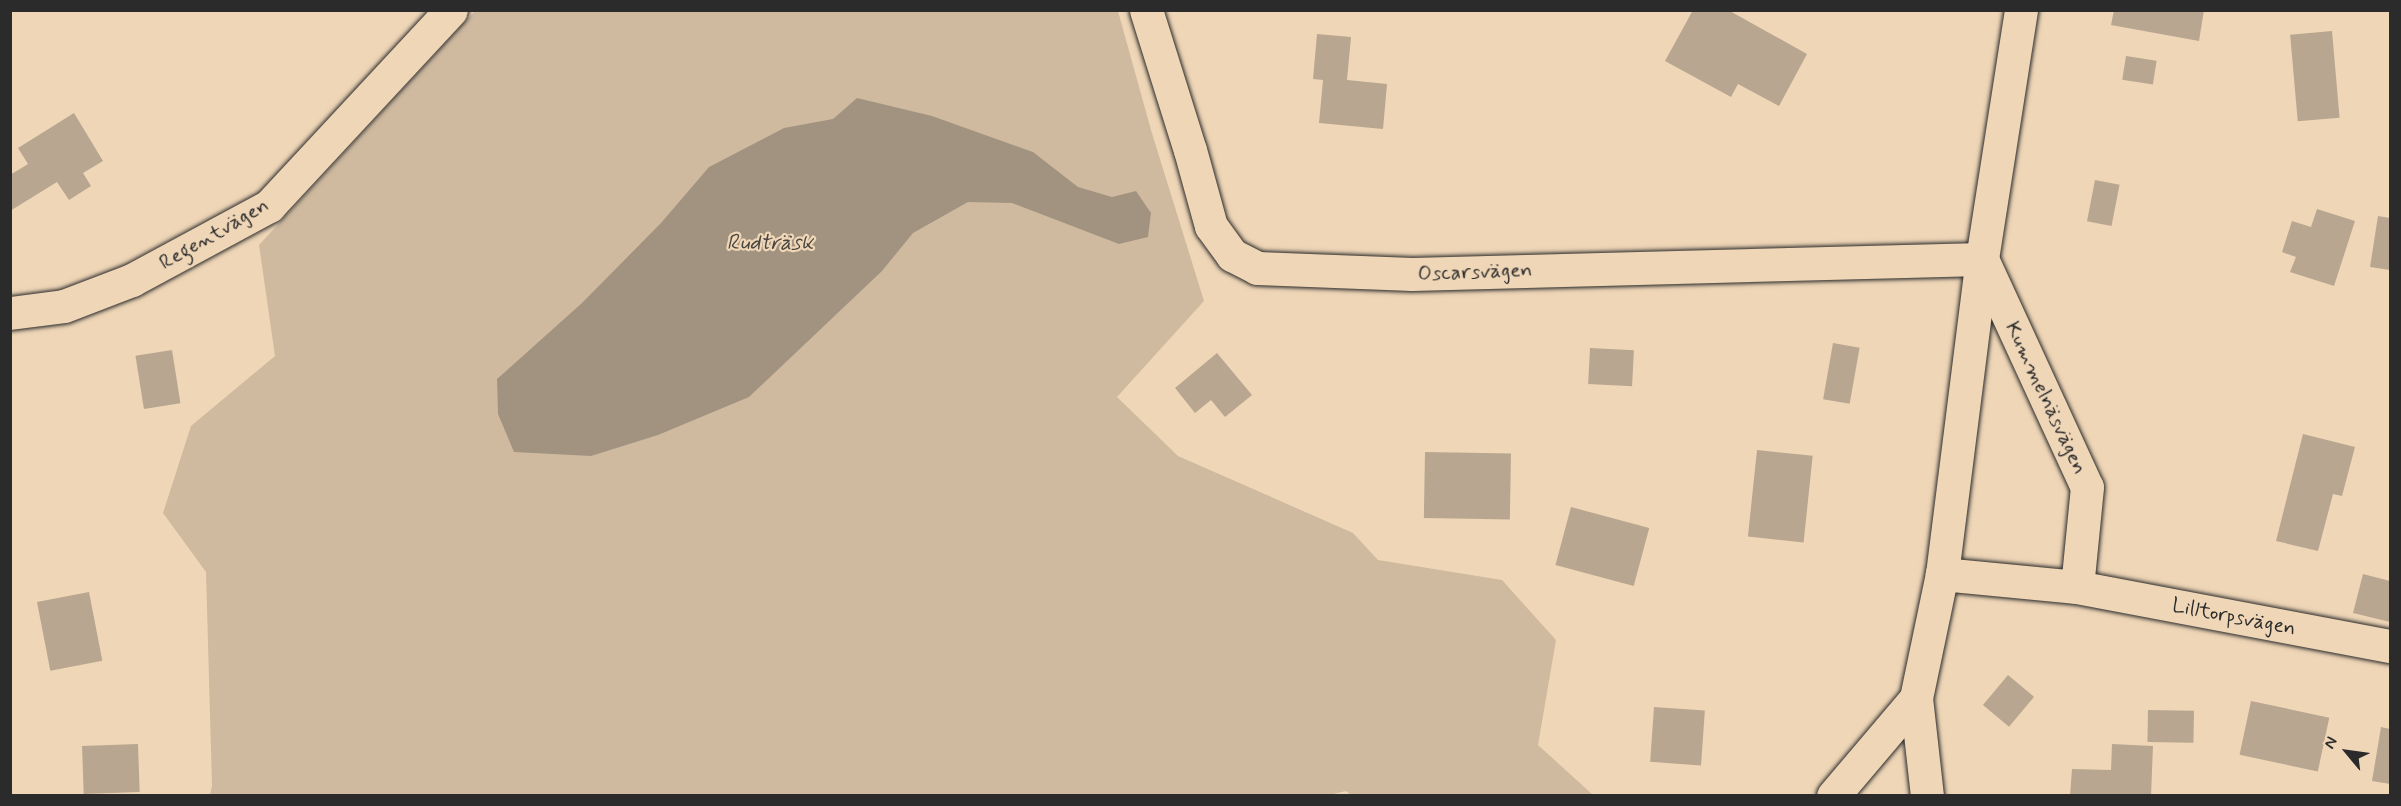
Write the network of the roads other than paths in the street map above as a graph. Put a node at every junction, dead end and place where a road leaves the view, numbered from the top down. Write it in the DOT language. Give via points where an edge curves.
graph roads {
  1 [pos="451,10"];
  2 [pos="1146,10"];
  3 [pos="2021,10"];
  4 [pos="1982,259"];
  5 [pos="10,313"];
  6 [pos="1942,574"];
  7 [pos="2077,587"];
  8 [pos="2391,646"];
  9 [pos="1916,698"];
  10 [pos="1833,795"];
  11 [pos="1927,795"];
  1 -- 5 [label="street, Regentvägen" via="269,206 132,280 64,306"];
  2 -- 4 [label="street, Oscarsvägen" via="1211,226 1232,255 1257,268 1412,274"];
  3 -- 4 [label="street, Kummelnäsvägen"];
  4 -- 6 [label="street, Kummelnäsvägen"];
  4 -- 7 [label="street, Kummelnäsvägen" via="2086,487"];
  6 -- 7 [label="street"];
  6 -- 9 [label="street, Kummelnäsvägen"];
  7 -- 8 [label="street, Lilltorpsvägen"];
  9 -- 10 [label="street"];
  9 -- 11 [label="street, Kummelnäsvägen"];
}
